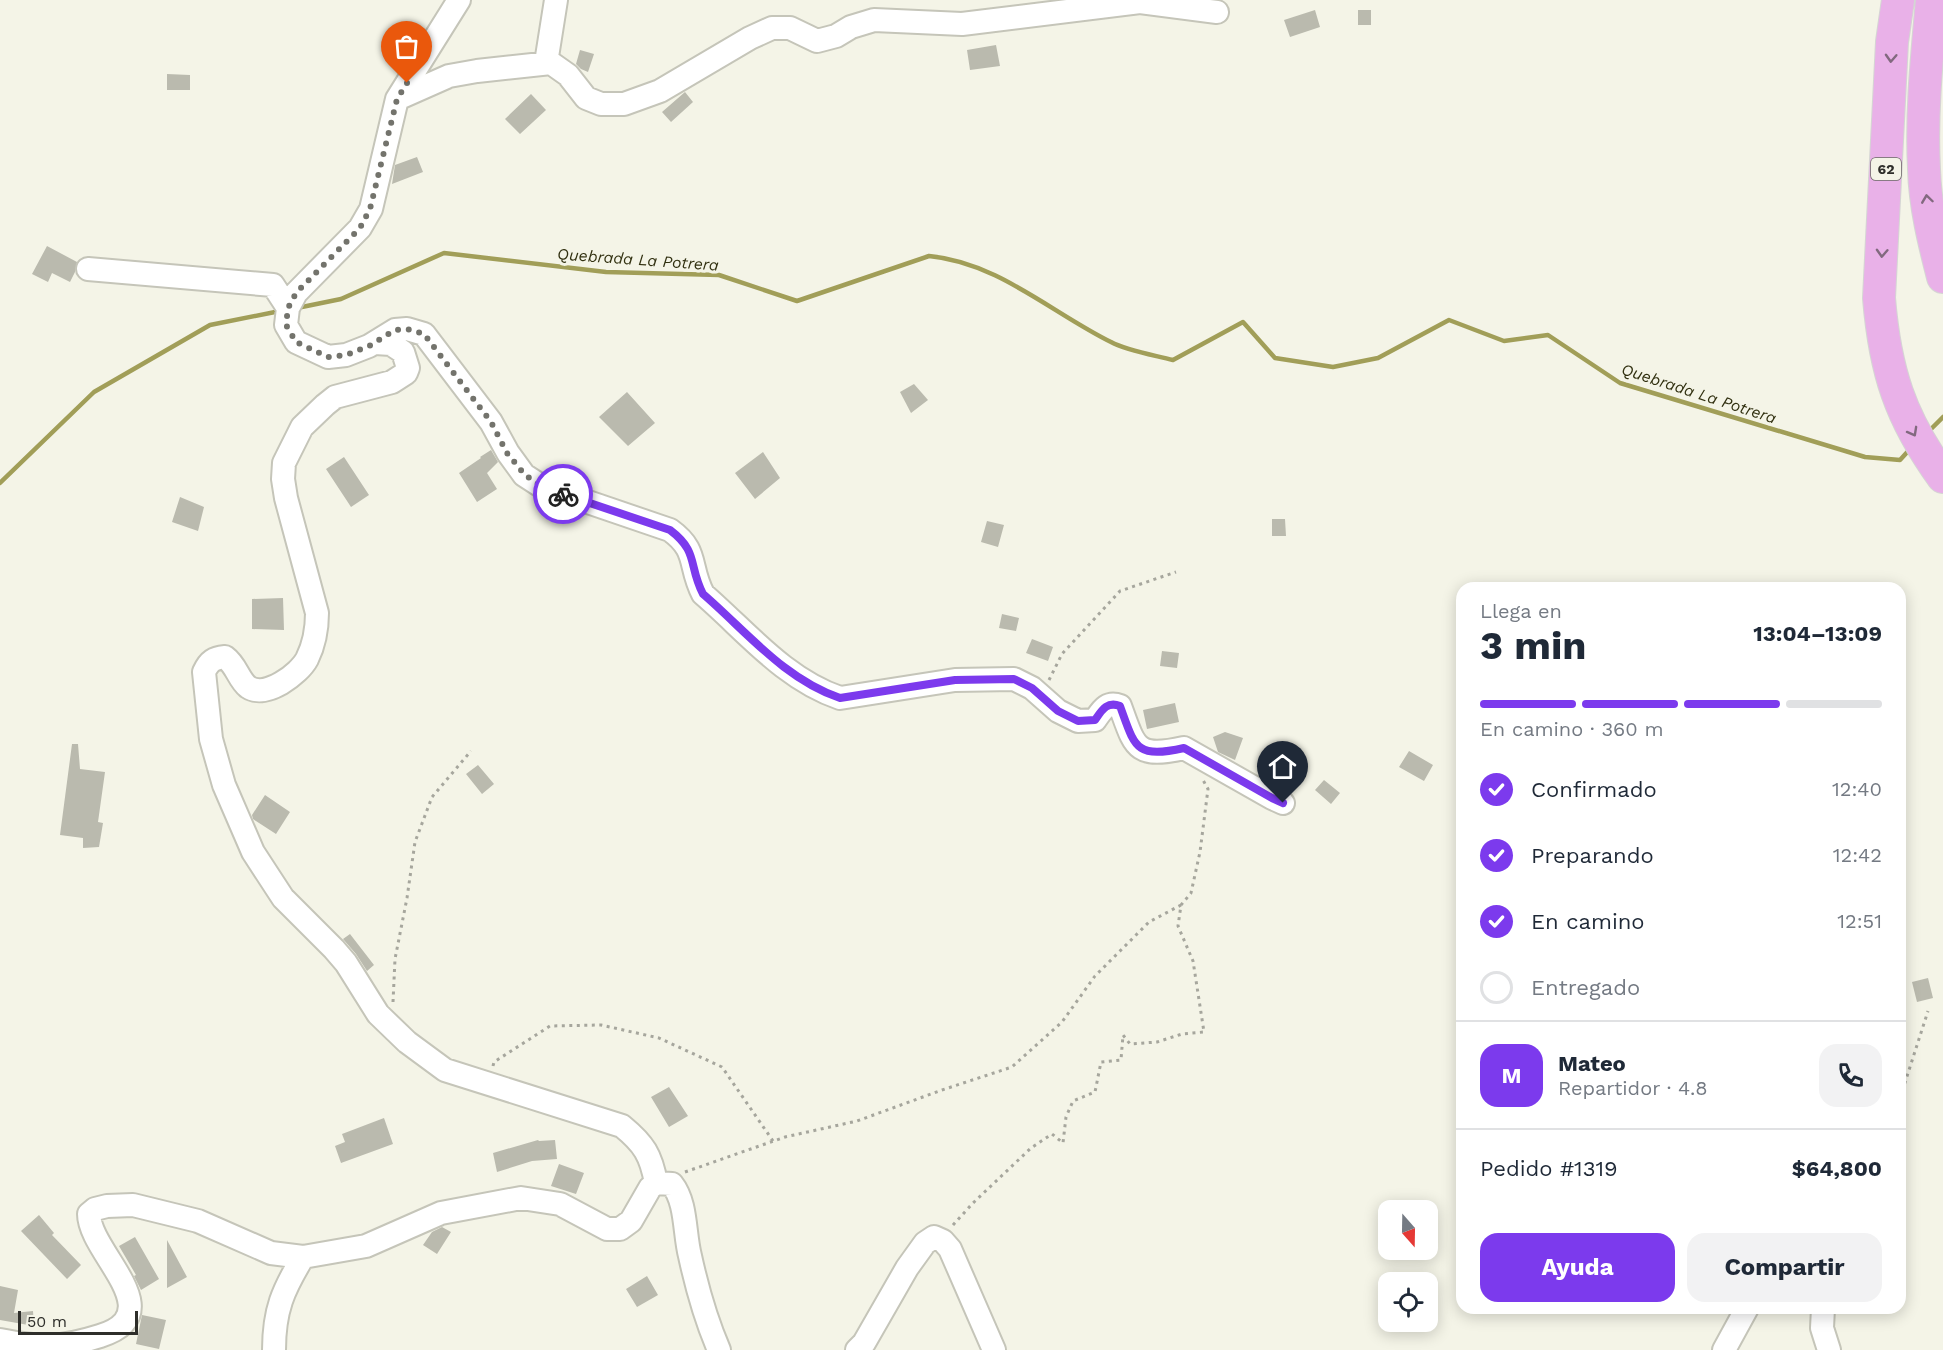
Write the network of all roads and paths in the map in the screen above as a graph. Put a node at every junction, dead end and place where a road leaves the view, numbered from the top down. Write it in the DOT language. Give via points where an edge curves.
graph roads {
  1 [pos="459,0"];
  2 [pos="556,0"];
  3 [pos="1898,0"];
  4 [pos="1932,0"];
  5 [pos="1217,12"];
  6 [pos="546,63"];
  7 [pos="397,99"];
  8 [pos="88,269"];
  9 [pos="1943,277"];
  10 [pos="287,316"];
  11 [pos="375,343"];
  12 [pos="1943,477"];
  13 [pos="1176,572"];
  14 [pos="1042,695"];
  15 [pos="1184,748"];
  16 [pos="471,752"];
  17 [pos="1283,803"];
  18 [pos="1181,905"];
  19 [pos="1928,1011"];
  20 [pos="393,1028"];
  21 [pos="1906,1079"];
  22 [pos="488,1084"];
  23 [pos="773,1141"];
  24 [pos="664,1183"];
  25 [pos="938,1239"];
  26 [pos="303,1257"];
  27 [pos="1744,1314"];
  28 [pos="1823,1314"];
  29 [pos="0,1340"];
  30 [pos="274,1350"];
  31 [pos="719,1350"];
  32 [pos="857,1350"];
  33 [pos="994,1350"];
  34 [pos="1724,1350"];
  35 [pos="1829,1350"];
  1 -- 7 [label="street"];
  2 -- 6 [label="street"];
  3 -- 12 [label="highway, 62, one-way" via="1892,42 1879,298 1882,338 1892,383 1908,424"];
  9 -- 4 [label="highway, one-way" via="1924,171 1924,103"];
  5 -- 6 [label="street" via="1140,2 962,24 874,20 817,41 790,28 772,28 660,91 624,104 601,104 586,98 568,75"];
  6 -- 7 [label="street" via="449,76"];
  7 -- 10 [label="street" via="366,218 296,293"];
  8 -- 10 [label="street" via="273,285"];
  10 -- 11 [label="street" via="296,342 328,357 346,355"];
  11 -- 14 [label="street" via="395,330 424,334 491,422 507,453 525,475 541,486 670,530 690,552 703,594 795,677 824,693 840,698 955,680 1014,679"];
  11 -- 20 [label="street" via="391,344 403,352 406,373 392,382 335,397 302,427 284,463 286,498 317,613 307,660 291,677 260,691 248,687 225,657 214,658 204,672 211,739 224,785 253,852 283,898 346,963 378,1014"];
  13 -- 14 [label="path" via="1120,591 1062,654"];
  14 -- 15 [label="street" via="1058,711 1078,721 1095,720 1113,703 1120,706 1132,741 1144,751 1162,753"];
  15 -- 17 [label="street"];
  15 -- 18 [label="path" via="1208,789 1191,893"];
  16 -- 20 [label="path" via="432,797 415,842 395,959"];
  18 -- 23 [label="path" via="1149,922 1095,976 1062,1023 1012,1067 857,1121"];
  18 -- 25 [label="path" via="1178,926 1193,961 1204,1032 1130,1044 1123,1035 1121,1060 1101,1062 1095,1092 1073,1101 1066,1117 1063,1143 1052,1134 1031,1148"];
  19 -- 21 [label="path"];
  20 -- 22 [label="street" via="445,1070"];
  22 -- 23 [label="path" via="494,1062 550,1026 601,1025 659,1038 722,1067"];
  22 -- 24 [label="street" via="622,1126 640,1141"];
  23 -- 24 [label="path" via="684,1172"];
  24 -- 26 [label="street" via="650,1188 632,1221 620,1229 608,1229 560,1204 520,1198 441,1213 366,1246"];
  24 -- 31 [label="street" via="679,1193 689,1254"];
  25 -- 32 [label="street" via="934,1237 925,1244 907,1268"];
  25 -- 33 [label="street" via="950,1249"];
  26 -- 29 [label="street" via="271,1253 198,1221 133,1204 95,1209 89,1214 89,1224 130,1299 129,1317 116,1331 59,1347"];
  26 -- 30 [label="street" via="277,1312"];
  27 -- 34 [label="street"];
  28 -- 35 [label="street" via="1822,1328"];
}
